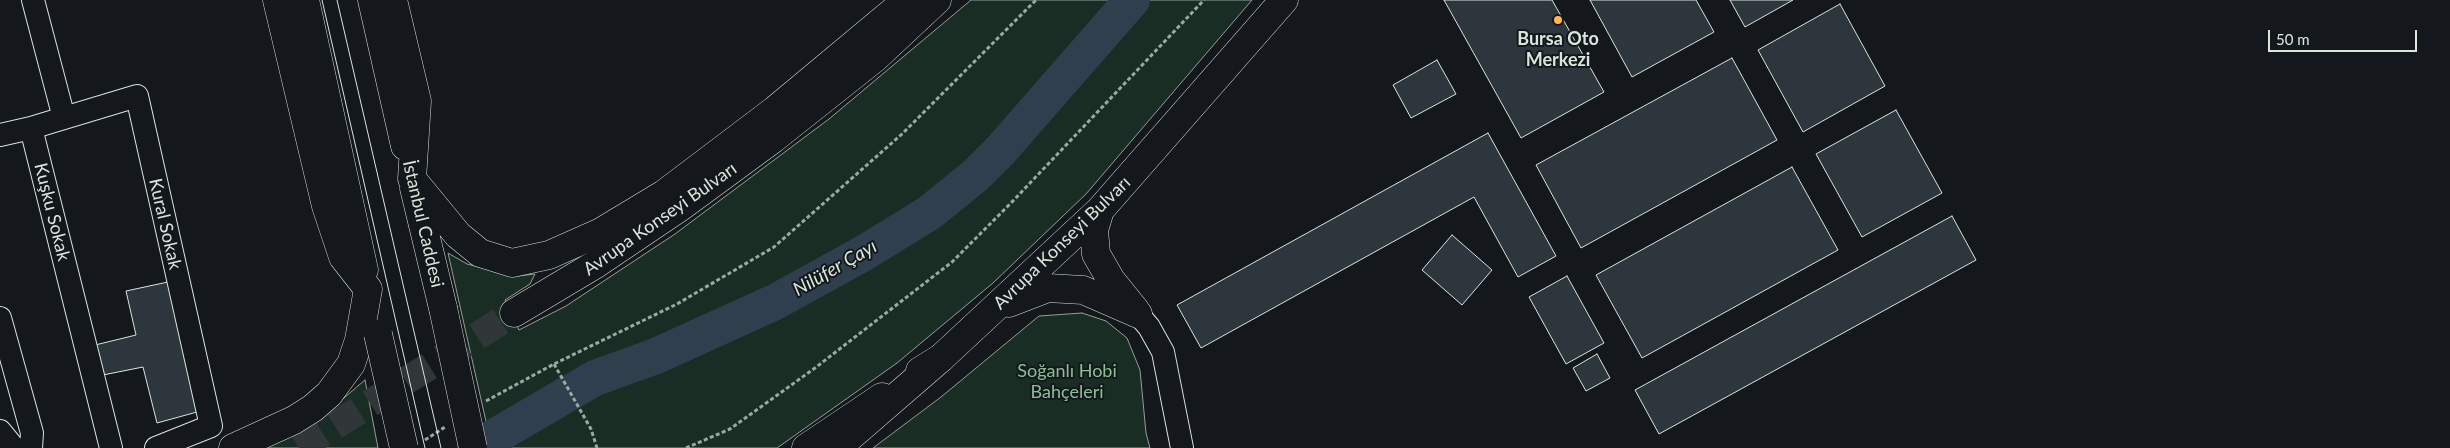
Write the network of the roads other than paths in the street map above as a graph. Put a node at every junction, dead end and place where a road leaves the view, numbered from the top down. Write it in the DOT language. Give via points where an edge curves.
graph roads {
  1 [pos="33,0"];
  2 [pos="277,0"];
  3 [pos="306,0"];
  4 [pos="372,0"];
  5 [pos="393,0"];
  6 [pos="907,0"];
  7 [pos="937,0"];
  8 [pos="1276,0"];
  9 [pos="1284,0"];
  10 [pos="1254,34"];
  11 [pos="64,118"];
  12 [pos="31,128"];
  13 [pos="0,135"];
  14 [pos="412,179"];
  15 [pos="1100,210"];
  16 [pos="368,289"];
  17 [pos="994,309"];
  18 [pos="514,313"];
  19 [pos="1138,314"];
  20 [pos="0,318"];
  21 [pos="941,358"];
  22 [pos="0,432"];
  23 [pos="412,446"];
  24 [pos="14,448"];
  25 [pos="31,448"];
  26 [pos="111,448"];
  27 [pos="156,448"];
  28 [pos="233,448"];
  29 [pos="473,448"];
  30 [pos="806,448"];
  31 [pos="837,448"];
  32 [pos="1182,448"];
  1 -- 11 [label="street"];
  2 -- 16 [label="main road" via="326,206 343,257"];
  3 -- 16 [label="main road"];
  4 -- 14 [label="main road, İstanbul Caddesi"];
  5 -- 14 [label="main road" via="417,101"];
  6 -- 14 [label="main road" via="775,110 664,194 601,232 549,255 512,263 480,253 458,235"];
  7 -- 18 [label="main road, Avrupa Konseyi Bulvarı" via="875,58 742,162 596,264"];
  8 -- 10 [label="main road"];
  9 -- 10 [label="main road, Avrupa Konseyi Bulvarı"];
  10 -- 15 [label="main road, Avrupa Konseyi Bulvarı"];
  11 -- 12 [label="street"];
  11 -- 27 [label="street, Kural Sokak" via="137,96 211,426"];
  12 -- 13 [label="street"];
  12 -- 26 [label="street, Kuşku Sokak"];
  14 -- 29 [label="main road, İstanbul Caddesi, bridge"];
  15 -- 17 [label="main road, Avrupa Konseyi Bulvarı"];
  15 -- 19 [label="main road" via="1094,230 1096,254 1111,280"];
  16 -- 23 [label="main road, bridge" via="378,334"];
  16 -- 28 [label="main road" via="351,364 329,394 294,420"];
  17 -- 19 [label="main road" via="1048,288 1083,290"];
  17 -- 21 [label="main road, Avrupa Konseyi Bulvarı"];
  19 -- 32 [label="street" via="1163,352"];
  20 -- 25 [label="street" via="32,433"];
  21 -- 30 [label="main road, Avrupa Konseyi Bulvarı"];
  21 -- 31 [label="main road"];
  22 -- 24 [label="street"];
}
